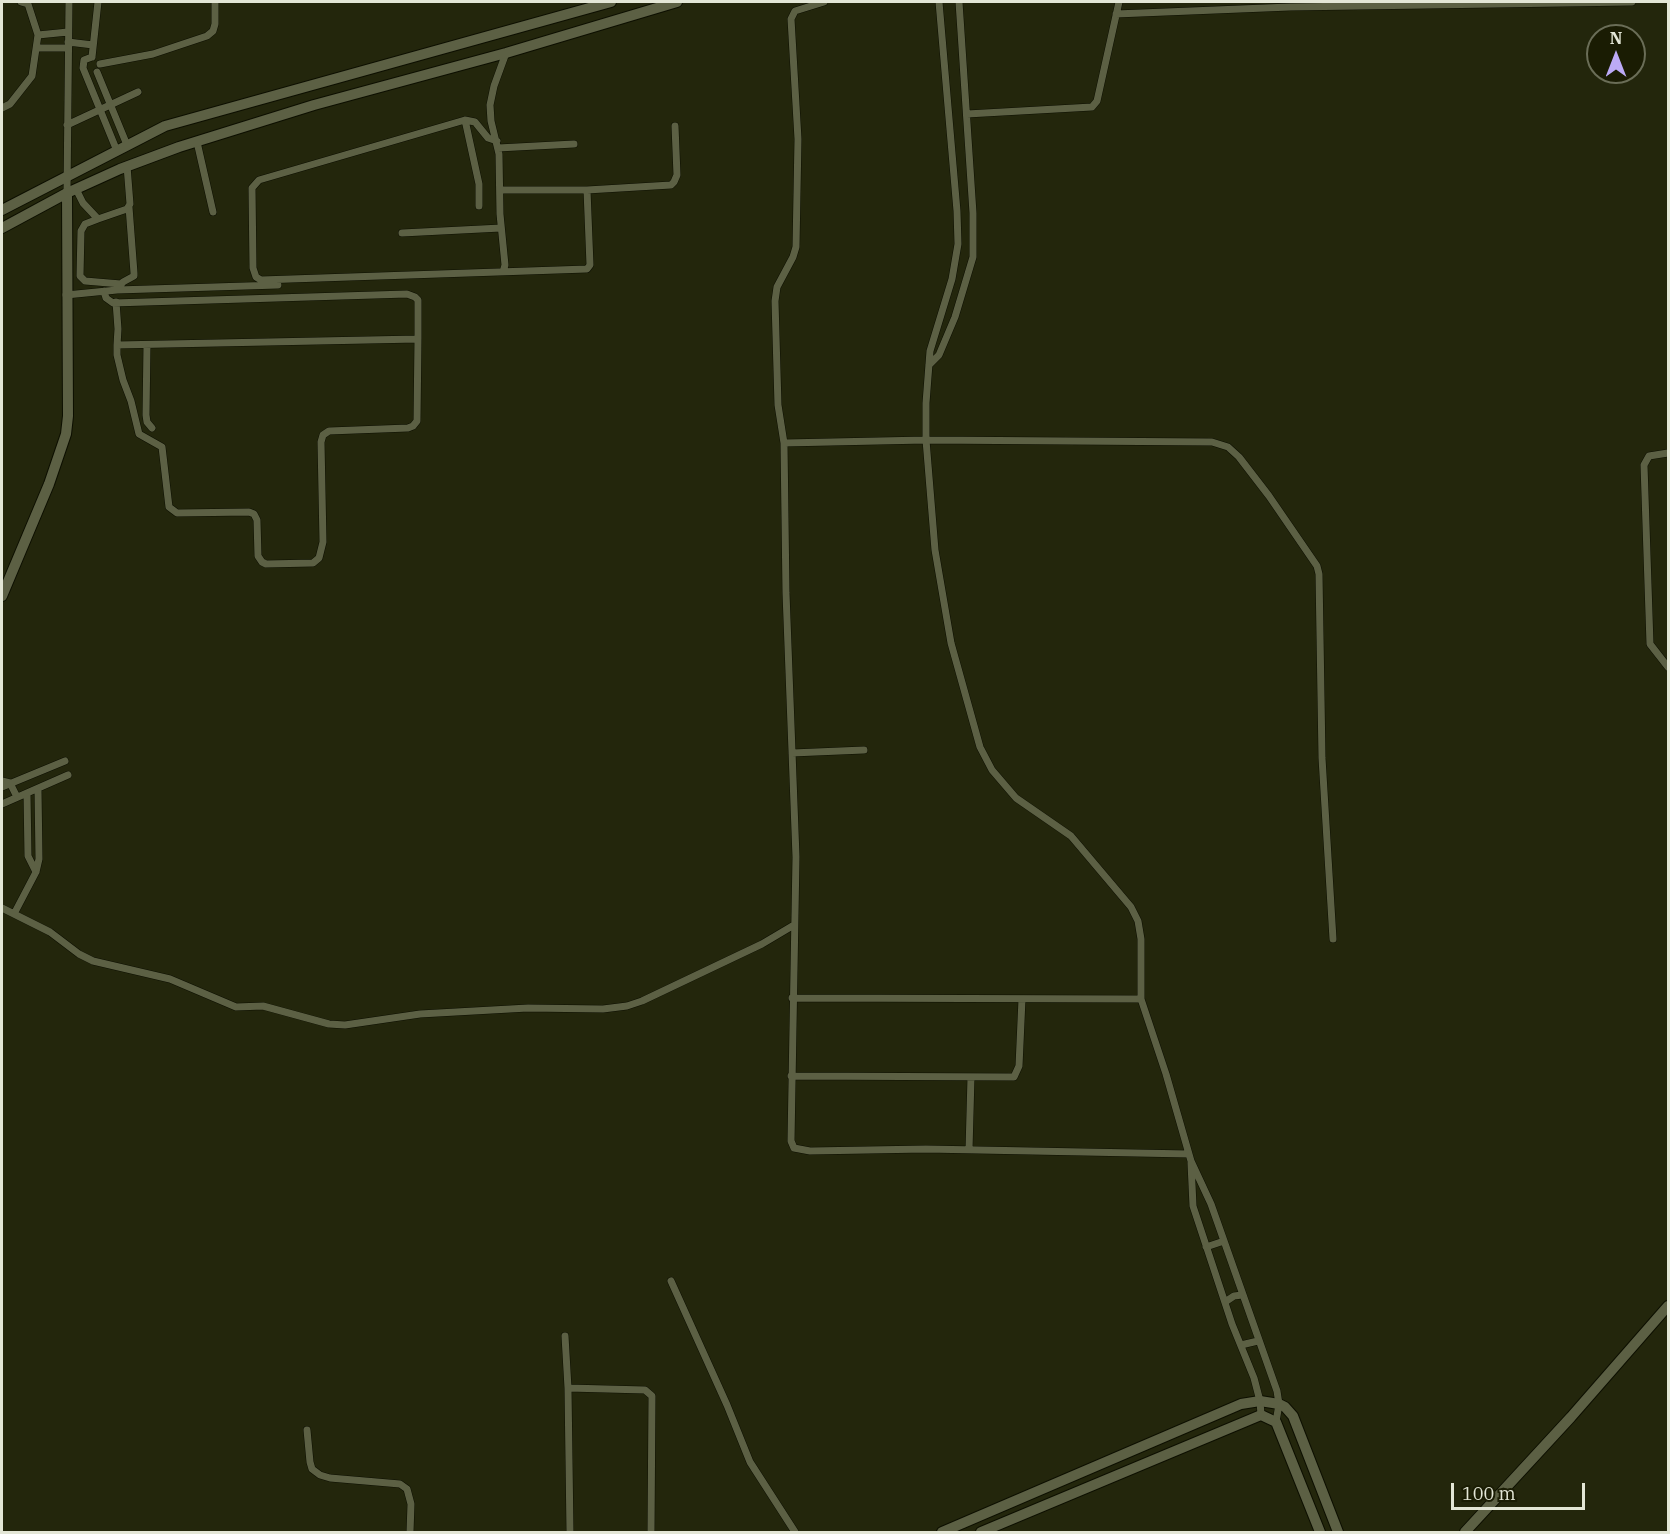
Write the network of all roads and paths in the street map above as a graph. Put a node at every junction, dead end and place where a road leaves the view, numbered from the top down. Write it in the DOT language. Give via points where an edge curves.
graph roads {
  1 [pos="21,2"];
  2 [pos="69,2"];
  3 [pos="98,2"];
  4 [pos="215,2"];
  5 [pos="611,2"];
  6 [pos="677,2"];
  7 [pos="824,2"];
  8 [pos="939,2"];
  9 [pos="959,2"];
  10 [pos="1119,2"];
  11 [pos="1632,2"];
  12 [pos="1116,14"];
  13 [pos="68,32"];
  14 [pos="38,35"];
  15 [pos="68,45"];
  16 [pos="93,45"];
  17 [pos="37,48"];
  18 [pos="506,53"];
  19 [pos="92,57"];
  20 [pos="100,64"];
  21 [pos="86,72"];
  22 [pos="97,72"];
  23 [pos="138,92"];
  24 [pos="110,105"];
  25 [pos="2,108"];
  26 [pos="100,109"];
  27 [pos="967,114"];
  28 [pos="465,120"];
  29 [pos="67,124"];
  30 [pos="675,126"];
  31 [pos="196,142"];
  32 [pos="574,144"];
  33 [pos="497,145"];
  34 [pos="122,148"];
  35 [pos="127,166"];
  36 [pos="67,175"];
  37 [pos="500,190"];
  38 [pos="587,190"];
  39 [pos="71,191"];
  40 [pos="478,206"];
  41 [pos="129,207"];
  42 [pos="2,210"];
  43 [pos="213,212"];
  44 [pos="98,219"];
  45 [pos="2,228"];
  46 [pos="501,228"];
  47 [pos="402,233"];
  48 [pos="503,272"];
  49 [pos="278,285"];
  50 [pos="121,288"];
  51 [pos="104,291"];
  52 [pos="66,295"];
  53 [pos="116,302"];
  54 [pos="418,339"];
  55 [pos="117,345"];
  56 [pos="147,345"];
  57 [pos="929,365"];
  58 [pos="152,428"];
  59 [pos="926,440"];
  60 [pos="784,443"];
  61 [pos="1668,453"];
  62 [pos="2,596"];
  63 [pos="1667,664"];
  64 [pos="864,750"];
  65 [pos="792,753"];
  66 [pos="65,761"];
  67 [pos="68,776"];
  68 [pos="2,781"];
  69 [pos="10,783"];
  70 [pos="2,787"];
  71 [pos="38,789"];
  72 [pos="27,793"];
  73 [pos="17,797"];
  74 [pos="2,804"];
  75 [pos="36,872"];
  76 [pos="2,908"];
  77 [pos="14,914"];
  78 [pos="794,925"];
  79 [pos="1333,939"];
  80 [pos="792,998"];
  81 [pos="1022,999"];
  82 [pos="1141,999"];
  83 [pos="791,1076"];
  84 [pos="970,1077"];
  85 [pos="969,1150"];
  86 [pos="1190,1157"];
  87 [pos="1224,1241"];
  88 [pos="1206,1247"];
  89 [pos="671,1281"];
  90 [pos="1242,1295"];
  91 [pos="1225,1302"];
  92 [pos="1668,1306"];
  93 [pos="565,1336"];
  94 [pos="1258,1341"];
  95 [pos="1241,1345"];
  96 [pos="568,1388"];
  97 [pos="1260,1401"];
  98 [pos="1279,1404"];
  99 [pos="1261,1414"];
  100 [pos="1276,1422"];
  101 [pos="307,1430"];
  102 [pos="410,1533"];
  103 [pos="570,1533"];
  104 [pos="651,1533"];
  105 [pos="795,1533"];
  106 [pos="942,1533"];
  107 [pos="981,1533"];
  108 [pos="1320,1533"];
  109 [pos="1338,1533"];
  110 [pos="1465,1533"];
  1 -- 14 [label="street" via="28,4"];
  2 -- 13 [label="street"];
  3 -- 16 [label="street"];
  4 -- 20 [label="street" via="215,24 207,36 153,54"];
  5 -- 34 [label="street" via="184,120"];
  6 -- 18 [label="street"];
  7 -- 60 [label="street" via="795,11 791,19 798,139 796,247 777,287 775,310 778,405"];
  8 -- 57 [label="street" via="958,244"];
  9 -- 27 [label="street"];
  10 -- 12 [label="street"];
  11 -- 12 [label="street" via="1302,6"];
  12 -- 27 [label="street" via="1097,101 1092,107"];
  13 -- 14 [label="street"];
  13 -- 15 [label="street"];
  14 -- 17 [label="street"];
  15 -- 16 [label="street"];
  15 -- 17 [label="street"];
  15 -- 29 [label="street"];
  16 -- 19 [label="street"];
  17 -- 25 [label="street" via="32,76 10,104"];
  18 -- 31 [label="street" via="314,105"];
  18 -- 33 [label="street" via="490,105"];
  19 -- 20 [label="street"];
  19 -- 21 [label="street" via="83,63"];
  20 -- 22 [label="street"];
  21 -- 22 [label="street"];
  21 -- 26 [label="street"];
  22 -- 24 [label="street"];
  23 -- 24 [label="street"];
  24 -- 26 [label="street"];
  24 -- 34 [label="street"];
  26 -- 29 [label="street"];
  26 -- 34 [label="street"];
  27 -- 57 [label="street" via="973,257 955,317 939,355"];
  28 -- 33 [label="street" via="475,122"];
  28 -- 40 [label="street" via="478,184"];
  28 -- 48 [label="street" via="255,182 255,274 261,280"];
  29 -- 36 [label="street"];
  30 -- 38 [label="street" via="677,175 671,185"];
  31 -- 35 [label="street"];
  31 -- 43 [label="street"];
  32 -- 33 [label="street"];
  33 -- 37 [label="street"];
  34 -- 36 [label="street"];
  35 -- 39 [label="street"];
  35 -- 41 [label="street"];
  36 -- 39 [label="street"];
  36 -- 42 [label="street"];
  37 -- 38 [label="street"];
  37 -- 46 [label="street"];
  38 -- 48 [label="street" via="588,268"];
  39 -- 44 [label="street"];
  39 -- 45 [label="street"];
  39 -- 52 [label="street"];
  41 -- 44 [label="street"];
  41 -- 50 [label="street" via="134,273"];
  44 -- 50 [label="street" via="85,224 81,231 80,276 85,281"];
  46 -- 47 [label="street"];
  46 -- 48 [label="street"];
  49 -- 50 [label="street"];
  50 -- 51 [label="street"];
  50 -- 53 [label="street" via="123,298"];
  51 -- 52 [label="street"];
  51 -- 53 [label="street" via="110,302"];
  52 -- 62 [label="street" via="66,434"];
  53 -- 54 [label="street" via="408,294 418,300"];
  53 -- 55 [label="street"];
  54 -- 55 [label="street" via="416,424 408,428 329,431 323,435 322,551 313,563 270,565 258,556 254,514 177,513 169,507 162,447 139,434"];
  54 -- 56 [label="street"];
  55 -- 56 [label="street"];
  56 -- 58 [label="street" via="146,416"];
  57 -- 59 [label="street"];
  59 -- 60 [label="street"];
  59 -- 79 [label="street" via="1212,441 1239,457 1299,539 1319,574 1322,758"];
  59 -- 82 [label="street" via="936,550 951,643 980,747 992,770 1016,798 1071,836 1131,907 1141,939"];
  60 -- 65 [label="street"];
  61 -- 63 [label="street" via="1649,456 1644,465 1650,644"];
  64 -- 65 [label="street"];
  65 -- 78 [label="street"];
  66 -- 69 [label="street"];
  67 -- 71 [label="street"];
  68 -- 69 [label="street"];
  69 -- 70 [label="street"];
  69 -- 73 [label="street"];
  71 -- 72 [label="street"];
  71 -- 75 [label="street"];
  72 -- 73 [label="street"];
  72 -- 75 [label="street" via="28,856"];
  73 -- 74 [label="street"];
  75 -- 77 [label="street"];
  76 -- 77 [label="street"];
  77 -- 78 [label="street" via="93,961 170,979 236,1007 263,1006 345,1025 420,1014 627,1006 778,937"];
  78 -- 80 [label="street"];
  80 -- 81 [label="street"];
  80 -- 83 [label="street"];
  81 -- 82 [label="street"];
  81 -- 84 [label="street" via="1018,1072 1009,1078"];
  82 -- 86 [label="street"];
  83 -- 84 [label="street"];
  83 -- 85 [label="street" via="794,1148"];
  84 -- 85 [label="street"];
  85 -- 86 [label="street"];
  86 -- 87 [label="street"];
  86 -- 88 [label="street" via="1193,1206"];
  87 -- 88 [label="street"];
  87 -- 90 [label="street"];
  88 -- 91 [label="street"];
  89 -- 105 [label="street" via="750,1462"];
  90 -- 91 [label="street"];
  90 -- 94 [label="street"];
  91 -- 95 [label="street"];
  92 -- 110 [label="street"];
  93 -- 96 [label="street"];
  94 -- 95 [label="street"];
  94 -- 98 [label="street"];
  95 -- 97 [label="street"];
  96 -- 103 [label="street"];
  96 -- 104 [label="street" via="645,1390 652,1396"];
  97 -- 98 [label="street"];
  97 -- 99 [label="street"];
  97 -- 106 [label="street" via="1241,1404"];
  98 -- 100 [label="street"];
  98 -- 109 [label="street" via="1293,1416"];
  99 -- 100 [label="street"];
  99 -- 107 [label="street"];
  100 -- 108 [label="street"];
  101 -- 102 [label="street" via="312,1469 320,1475 400,1484 407,1489"];
}
